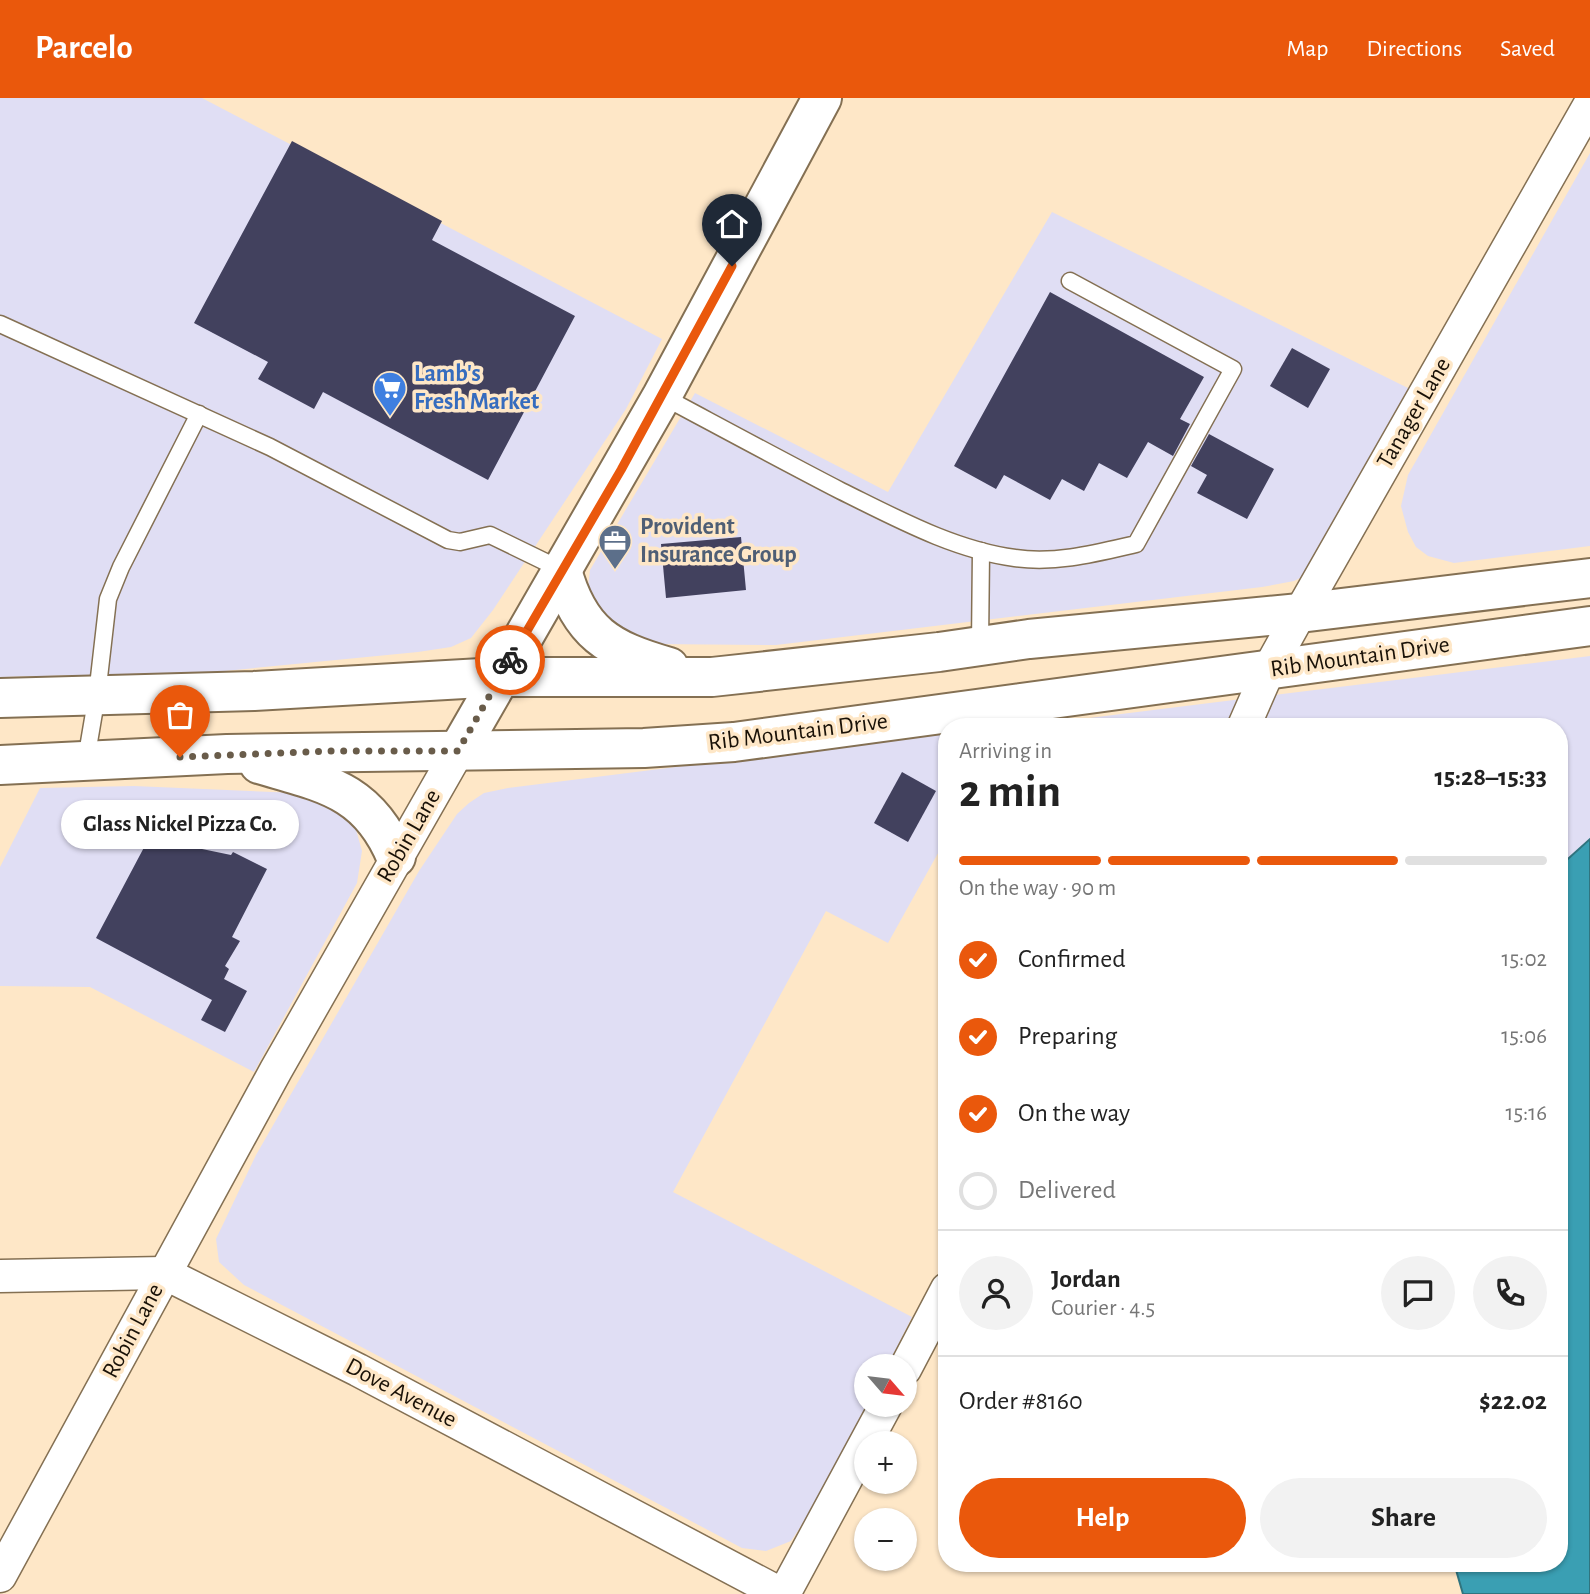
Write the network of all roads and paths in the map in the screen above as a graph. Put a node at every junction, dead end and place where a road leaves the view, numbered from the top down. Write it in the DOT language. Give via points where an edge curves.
graph roads {
  1 [pos="822,98"];
  2 [pos="1590,104"];
  3 [pos="1070,281"];
  4 [pos="0,324"];
  5 [pos="662,396"];
  6 [pos="199,414"];
  7 [pos="981,551"];
  8 [pos="562,570"];
  9 [pos="1590,578"];
  10 [pos="1300,613"];
  11 [pos="1590,626"];
  12 [pos="980,645"];
  13 [pos="1269,669"];
  14 [pos="499,677"];
  15 [pos="712,677"];
  16 [pos="97,695"];
  17 [pos="0,698"];
  18 [pos="1248,718"];
  19 [pos="458,751"];
  20 [pos="227,754"];
  21 [pos="86,763"];
  22 [pos="0,765"];
  23 [pos="396,857"];
  24 [pos="164,1273"];
  25 [pos="0,1276"];
  26 [pos="938,1306"];
  27 [pos="913,1354"];
  28 [pos="879,1418"];
  29 [pos="0,1576"];
  30 [pos="783,1594"];
  1 -- 5 [label="main road, Robin Lane"];
  2 -- 10 [label="street, Tanager Lane"];
  3 -- 7 [label="lane" via="1233,369 1136,544 1065,559 1016,558"];
  4 -- 6 [label="lane"];
  5 -- 7 [label="lane" via="877,508"];
  5 -- 8 [label="main road, Robin Lane"];
  6 -- 8 [label="lane" via="448,540 460,542 489,534"];
  6 -- 16 [label="lane" via="115,580 104,623"];
  7 -- 12 [label="lane"];
  8 -- 14 [label="main road, Robin Lane"];
  8 -- 15 [label="main road" via="578,614 606,642 637,658"];
  9 -- 10 [label="main road, Rib Mountain Drive"];
  10 -- 12 [label="main road, Rib Mountain Drive"];
  10 -- 13 [label="street, Tanager Lane"];
  11 -- 13 [label="main road, Rib Mountain Drive"];
  12 -- 15 [label="main road, Rib Mountain Drive"];
  13 -- 18 [label="street, Tanager Lane"];
  13 -- 19 [label="main road, Rib Mountain Drive" via="734,742"];
  14 -- 15 [label="main road, Rib Mountain Drive"];
  14 -- 16 [label="main road, Rib Mountain Drive"];
  14 -- 19 [label="main road, Robin Lane"];
  16 -- 17 [label="main road, Rib Mountain Drive"];
  16 -- 21 [label="lane"];
  19 -- 20 [label="main road, Rib Mountain Drive"];
  19 -- 23 [label="street, Robin Lane"];
  20 -- 21 [label="main road, Rib Mountain Drive"];
  20 -- 23 [label="main road" via="344,793 378,821"];
  21 -- 22 [label="main road, Rib Mountain Drive"];
  23 -- 24 [label="street, Robin Lane"];
  24 -- 25 [label="street, Dove Avenue"];
  24 -- 29 [label="street, Robin Lane"];
  24 -- 30 [label="street, Dove Avenue"];
  26 -- 27 [label="street"];
  28 -- 30 [label="street"];
}
